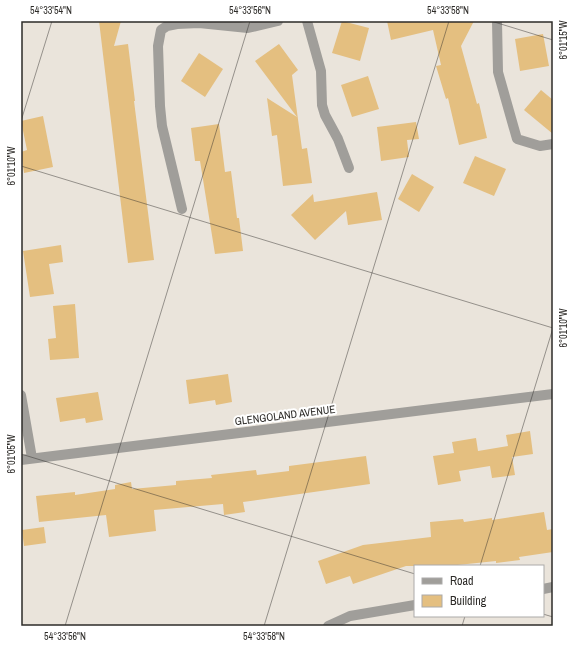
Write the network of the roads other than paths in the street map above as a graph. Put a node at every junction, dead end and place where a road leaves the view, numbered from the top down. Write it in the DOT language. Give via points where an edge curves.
graph roads {
  1 [pos="278,21"];
  2 [pos="307,21"];
  3 [pos="497,21"];
  4 [pos="553,144"];
  5 [pos="349,168"];
  6 [pos="182,209"];
  7 [pos="553,394"];
  8 [pos="21,395"];
  9 [pos="32,458"];
  10 [pos="21,460"];
  11 [pos="414,605"];
  12 [pos="328,626"];
  1 -- 6 [label="street" via="248,28 199,23 177,24 161,30 158,46 162,126"];
  2 -- 5 [label="street" via="321,71 322,105"];
  3 -- 4 [label="street" via="498,72 517,139 540,146"];
  7 -- 9 [label="street, GLENGOLAND AVENUE"];
  8 -- 9 [label="street"];
  9 -- 10 [label="street, GLENGOLAND AVENUE"];
  11 -- 12 [label="street" via="350,616"];
}
